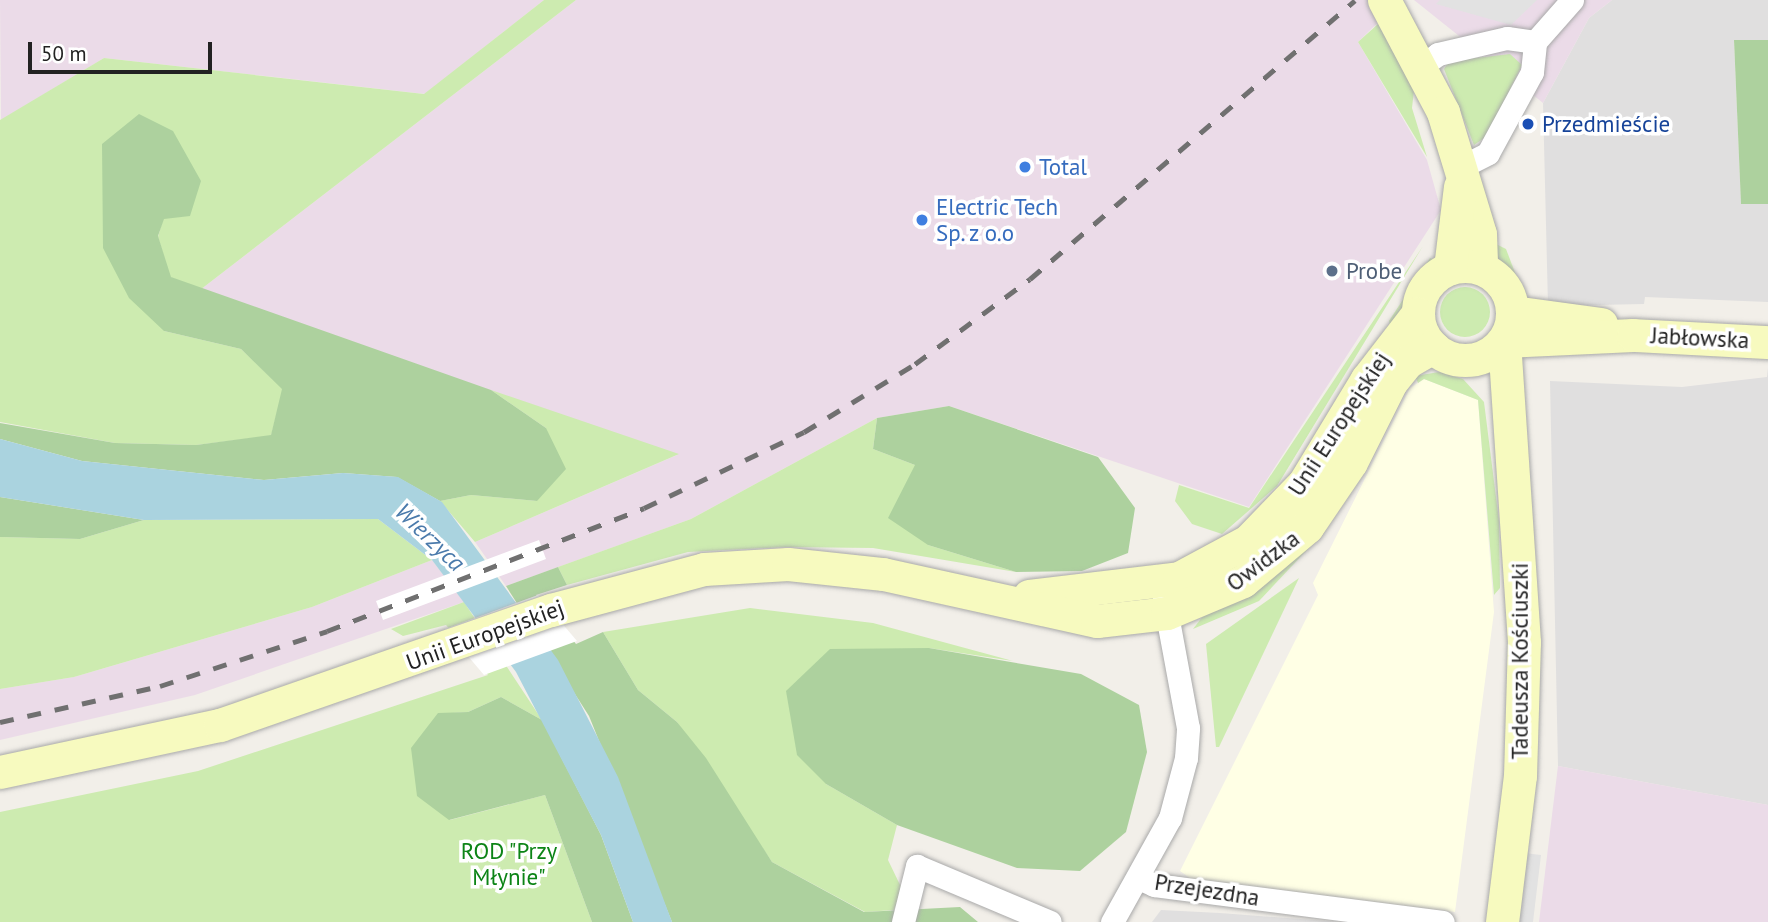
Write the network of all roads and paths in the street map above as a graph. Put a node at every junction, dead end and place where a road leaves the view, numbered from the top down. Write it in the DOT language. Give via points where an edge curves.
graph roads {
  1 [pos="1384,0"];
  2 [pos="1572,0"];
  3 [pos="1535,42"];
  4 [pos="1422,66"];
  5 [pos="1461,167"];
  6 [pos="1465,268"];
  7 [pos="1418,313"];
  8 [pos="1499,337"];
  9 [pos="1768,342"];
  10 [pos="1433,347"];
  11 [pos="1164,598"];
  12 [pos="0,772"];
  13 [pos="1139,878"];
  14 [pos="903,922"];
  15 [pos="1050,922"];
  16 [pos="1112,922"];
  17 [pos="1443,922"];
  18 [pos="1502,922"];
  1 -- 4 [label="main road"];
  2 -- 3 [label="street"];
  3 -- 4 [label="street" via="1507,38 1438,54"];
  3 -- 5 [label="street" via="1532,72 1488,153"];
  4 -- 5 [label="main road"];
  5 -- 6 [label="main road" via="1480,234"];
  6 -- 7 [label="main road" via="1427,286"];
  6 -- 8 [label="main road" via="1504,285"];
  7 -- 10 [label="main road"];
  7 -- 11 [label="main road, Unii Europejskiej" via="1282,509 1248,541"];
  8 -- 9 [label="main road, Jabłowska" via="1591,321 1633,335"];
  8 -- 10 [label="main road" via="1455,359"];
  8 -- 18 [label="main road, Tadeusza Kościuszki" via="1518,474 1524,642 1520,776"];
  10 -- 11 [label="main road, Owidzka" via="1407,362 1391,382 1351,462 1307,527 1243,581"];
  11 -- 12 [label="main road, Unii Europejskiej" via="1097,621 883,573 788,564 681,573 551,610 220,725"];
  11 -- 13 [label="street" via="1188,728 1186,758 1170,818"];
  13 -- 16 [label="street"];
  13 -- 17 [label="street, Przejezdna" via="1154,885"];
  14 -- 15 [label="street" via="917,866"];
}
